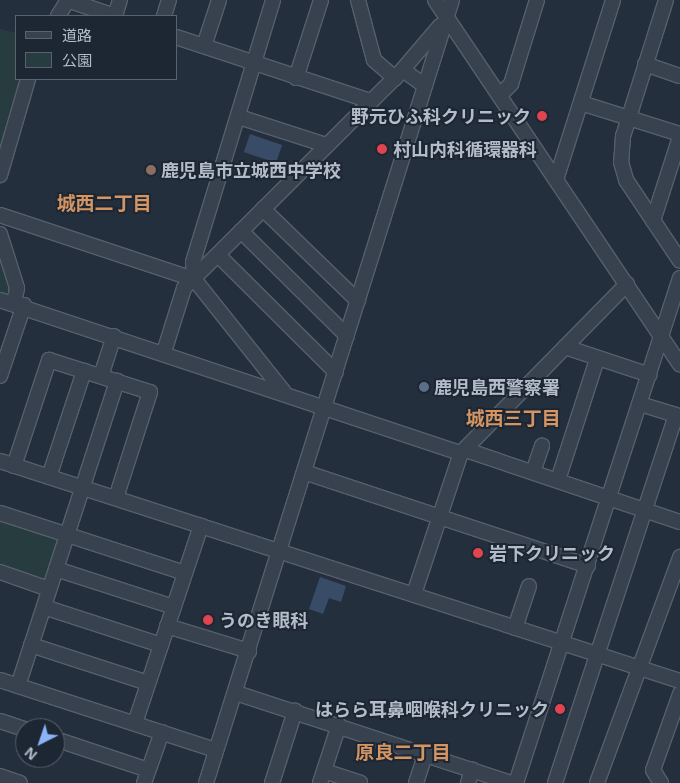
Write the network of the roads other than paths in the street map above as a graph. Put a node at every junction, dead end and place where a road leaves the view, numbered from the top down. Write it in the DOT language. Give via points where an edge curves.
graph roads {
  1 [pos="68,0"];
  2 [pos="120,0"];
  3 [pos="169,0"];
  4 [pos="219,0"];
  5 [pos="273,0"];
  6 [pos="321,0"];
  7 [pos="358,0"];
  8 [pos="435,0"];
  9 [pos="452,0"];
  10 [pos="537,0"];
  11 [pos="613,0"];
  12 [pos="666,0"];
  13 [pos="59,15"];
  14 [pos="112,15"];
  15 [pos="115,15"];
  16 [pos="164,15"];
  17 [pos="447,18"];
  18 [pos="178,38"];
  19 [pos="204,46"];
  20 [pos="255,63"];
  21 [pos="645,64"];
  22 [pos="399,74"];
  23 [pos="680,76"];
  24 [pos="296,78"];
  25 [pos="28,80"];
  26 [pos="425,86"];
  27 [pos="500,95"];
  28 [pos="371,101"];
  29 [pos="581,103"];
  30 [pos="239,117"];
  31 [pos="628,118"];
  32 [pos="680,136"];
  33 [pos="326,145"];
  34 [pos="0,175"];
  35 [pos="556,180"];
  36 [pos="263,209"];
  37 [pos="0,215"];
  38 [pos="653,220"];
  39 [pos="241,231"];
  40 [pos="0,234"];
  41 [pos="218,255"];
  42 [pos="680,261"];
  43 [pos="680,278"];
  44 [pos="194,279"];
  45 [pos="627,284"];
  46 [pos="0,300"];
  47 [pos="358,301"];
  48 [pos="19,304"];
  49 [pos="114,336"];
  50 [pos="348,336"];
  51 [pos="662,337"];
  52 [pos="565,347"];
  53 [pos="164,352"];
  54 [pos="597,359"];
  55 [pos="680,364"];
  56 [pos="84,371"];
  57 [pos="336,372"];
  58 [pos="650,375"];
  59 [pos="0,376"];
  60 [pos="101,376"];
  61 [pos="117,382"];
  62 [pos="284,392"];
  63 [pos="640,404"];
  64 [pos="326,406"];
  65 [pos="542,446"];
  66 [pos="463,451"];
  67 [pos="0,461"];
  68 [pos="14,466"];
  69 [pos="304,472"];
  70 [pos="533,472"];
  71 [pos="49,477"];
  72 [pos="558,480"];
  73 [pos="83,488"];
  74 [pos="610,497"];
  75 [pos="116,498"];
  76 [pos="645,510"];
  77 [pos="0,514"];
  78 [pos="439,518"];
  79 [pos="680,522"];
  80 [pos="201,526"];
  81 [pos="67,535"];
  82 [pos="281,551"];
  83 [pos="680,557"];
  84 [pos="588,566"];
  85 [pos="56,569"];
  86 [pos="0,572"];
  87 [pos="185,573"];
  88 [pos="530,586"];
  89 [pos="50,589"];
  90 [pos="414,594"];
  91 [pos="44,607"];
  92 [pos="174,607"];
  93 [pos="167,626"];
  94 [pos="515,628"];
  95 [pos="562,643"];
  96 [pos="31,645"];
  97 [pos="161,646"];
  98 [pos="248,651"];
  99 [pos="599,654"];
  100 [pos="639,668"];
  101 [pos="0,680"];
  102 [pos="680,681"];
  103 [pos="148,683"];
  104 [pos="18,686"];
  105 [pos="236,693"];
  106 [pos="680,694"];
  107 [pos="295,711"];
  108 [pos="0,721"];
  109 [pos="135,724"];
  110 [pos="339,725"];
  111 [pos="15,726"];
  112 [pos="162,732"];
  113 [pos="65,743"];
  114 [pos="216,750"];
  115 [pos="425,755"];
  116 [pos="0,776"];
  117 [pos="146,776"];
  118 [pos="470,776"];
  119 [pos="322,777"];
  120 [pos="20,783"];
  121 [pos="206,783"];
  122 [pos="272,783"];
  123 [pos="360,783"];
  124 [pos="416,783"];
  125 [pos="511,783"];
  126 [pos="516,783"];
  127 [pos="556,783"];
  128 [pos="598,783"];
  129 [pos="661,783"];
  1 -- 13 [label="street"];
  1 -- 14 [label="street"];
  2 -- 15 [label="street"];
  3 -- 16 [label="street"];
  4 -- 19 [label="street"];
  5 -- 20 [label="street"];
  6 -- 24 [label="street"];
  7 -- 22 [label="street" via="374,60"];
  8 -- 17 [label="street"];
  9 -- 17 [label="street"];
  10 -- 27 [label="street" via="511,84"];
  11 -- 29 [label="street"];
  12 -- 21 [label="street"];
  17 -- 22 [label="street"];
  17 -- 26 [label="street"];
  17 -- 27 [label="street"];
  18 -- 19 [label="street"];
  19 -- 20 [label="street"];
  20 -- 24 [label="street"];
  20 -- 30 [label="street"];
  21 -- 23 [label="street"];
  21 -- 31 [label="street"];
  22 -- 26 [label="street"];
  22 -- 28 [label="street"];
  24 -- 28 [label="street"];
  25 -- 34 [label="street"];
  26 -- 47 [label="street"];
  27 -- 35 [label="street"];
  28 -- 33 [label="street"];
  29 -- 31 [label="street"];
  29 -- 35 [label="street"];
  30 -- 33 [label="street"];
  30 -- 44 [label="street" via="193,262"];
  31 -- 32 [label="street"];
  31 -- 38 [label="street" via="620,149 622,171"];
  32 -- 38 [label="street"];
  33 -- 36 [label="street"];
  35 -- 45 [label="street"];
  36 -- 39 [label="street"];
  36 -- 47 [label="street"];
  37 -- 44 [label="street"];
  38 -- 42 [label="street"];
  39 -- 41 [label="street"];
  39 -- 50 [label="street"];
  40 -- 48 [label="street"];
  41 -- 44 [label="street"];
  41 -- 57 [label="street"];
  43 -- 51 [label="street"];
  44 -- 53 [label="street" via="184,288"];
  44 -- 62 [label="street"];
  45 -- 51 [label="street"];
  45 -- 52 [label="street"];
  46 -- 48 [label="street"];
  47 -- 50 [label="street"];
  48 -- 49 [label="street"];
  48 -- 59 [label="street"];
  49 -- 53 [label="street"];
  49 -- 60 [label="street"];
  50 -- 57 [label="street"];
  51 -- 55 [label="street"];
  51 -- 58 [label="street"];
  52 -- 54 [label="street"];
  52 -- 66 [label="street"];
  53 -- 62 [label="street"];
  54 -- 58 [label="street"];
  54 -- 72 [label="street"];
  56 -- 60 [label="street"];
  56 -- 68 [label="street" via="49,360"];
  56 -- 71 [label="street"];
  57 -- 64 [label="street"];
  58 -- 63 [label="street"];
  60 -- 61 [label="street"];
  61 -- 73 [label="street"];
  61 -- 75 [label="street" via="150,392"];
  62 -- 64 [label="street"];
  63 -- 74 [label="street"];
  63 -- 76 [label="street" via="676,415"];
  64 -- 66 [label="street"];
  64 -- 69 [label="street"];
  65 -- 70 [label="street"];
  66 -- 70 [label="street"];
  66 -- 78 [label="street"];
  67 -- 68 [label="street"];
  68 -- 71 [label="street"];
  69 -- 78 [label="street"];
  69 -- 82 [label="street"];
  70 -- 72 [label="street"];
  71 -- 73 [label="street"];
  72 -- 74 [label="street"];
  73 -- 75 [label="street"];
  73 -- 81 [label="street"];
  74 -- 76 [label="street"];
  74 -- 84 [label="street"];
  75 -- 80 [label="street"];
  76 -- 79 [label="street"];
  76 -- 99 [label="street"];
  77 -- 81 [label="street"];
  78 -- 84 [label="street"];
  78 -- 90 [label="street"];
  80 -- 82 [label="street"];
  80 -- 87 [label="street"];
  81 -- 85 [label="street"];
  81 -- 87 [label="street"];
  82 -- 90 [label="street"];
  82 -- 98 [label="street"];
  83 -- 100 [label="street"];
  84 -- 95 [label="street"];
  85 -- 89 [label="street"];
  85 -- 92 [label="street"];
  86 -- 89 [label="street"];
  87 -- 92 [label="street"];
  88 -- 94 [label="street"];
  89 -- 91 [label="street"];
  90 -- 94 [label="street"];
  91 -- 96 [label="street"];
  91 -- 97 [label="street"];
  92 -- 93 [label="street"];
  93 -- 97 [label="street"];
  93 -- 98 [label="street"];
  94 -- 95 [label="street"];
  95 -- 99 [label="street"];
  95 -- 126 [label="street"];
  96 -- 103 [label="street"];
  96 -- 104 [label="street"];
  97 -- 103 [label="street"];
  98 -- 105 [label="street"];
  99 -- 100 [label="street"];
  99 -- 127 [label="street"];
  100 -- 102 [label="street"];
  100 -- 128 [label="street"];
  101 -- 104 [label="street"];
  103 -- 109 [label="street"];
  104 -- 109 [label="street"];
  105 -- 107 [label="street"];
  105 -- 114 [label="street"];
  106 -- 129 [label="street" via="653,770"];
  107 -- 110 [label="street"];
  107 -- 122 [label="street"];
  108 -- 111 [label="street"];
  109 -- 112 [label="street"];
  110 -- 115 [label="street"];
  110 -- 119 [label="street"];
  112 -- 114 [label="street"];
  112 -- 117 [label="street"];
  113 -- 117 [label="street"];
  114 -- 121 [label="street"];
  115 -- 118 [label="street"];
  115 -- 124 [label="street"];
  116 -- 120 [label="street"];
  118 -- 125 [label="street"];
  119 -- 123 [label="street"];
}
